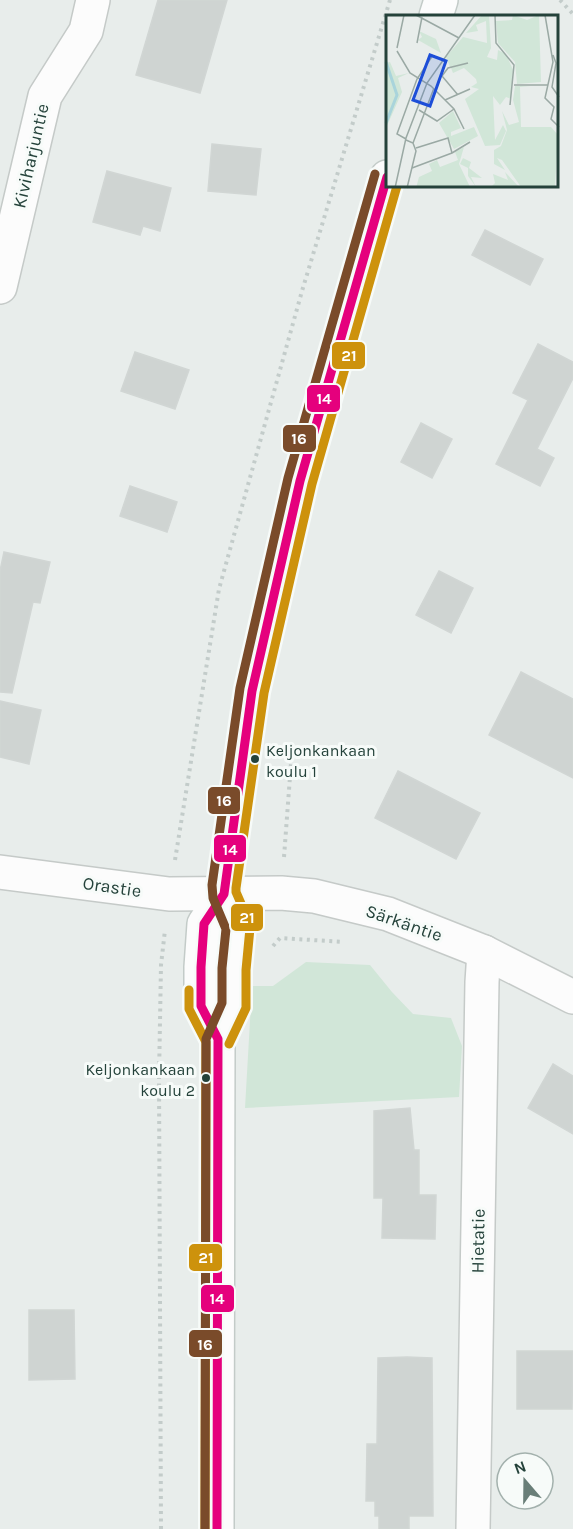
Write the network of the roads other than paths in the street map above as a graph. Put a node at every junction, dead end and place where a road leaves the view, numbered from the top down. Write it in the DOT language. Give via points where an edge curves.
graph roads {
  1 [pos="93,0"];
  2 [pos="441,0"];
  3 [pos="436,15"];
  4 [pos="386,180"];
  5 [pos="0,287"];
  6 [pos="0,872"];
  7 [pos="224,894"];
  8 [pos="484,952"];
  9 [pos="573,997"];
  10 [pos="218,1039"];
  11 [pos="217,1529"];
  12 [pos="473,1529"];
  1 -- 5 [label="main road, Kiviharjuntie" via="86,31 45,96"];
  2 -- 3 [label="main road"];
  4 -- 7 [label="main road" via="300,481 252,691"];
  6 -- 7 [label="main road, Orastie" via="169,894"];
  7 -- 8 [label="main road, Särkäntie" via="314,896 388,914"];
  7 -- 10 [label="main road" via="238,927 234,1006"];
  7 -- 10 [label="main road" via="204,924 201,967 201,1006"];
  8 -- 9 [label="main road, Särkäntie"];
  8 -- 12 [label="main road, Hietatie"];
  10 -- 11 [label="main road"];
}
